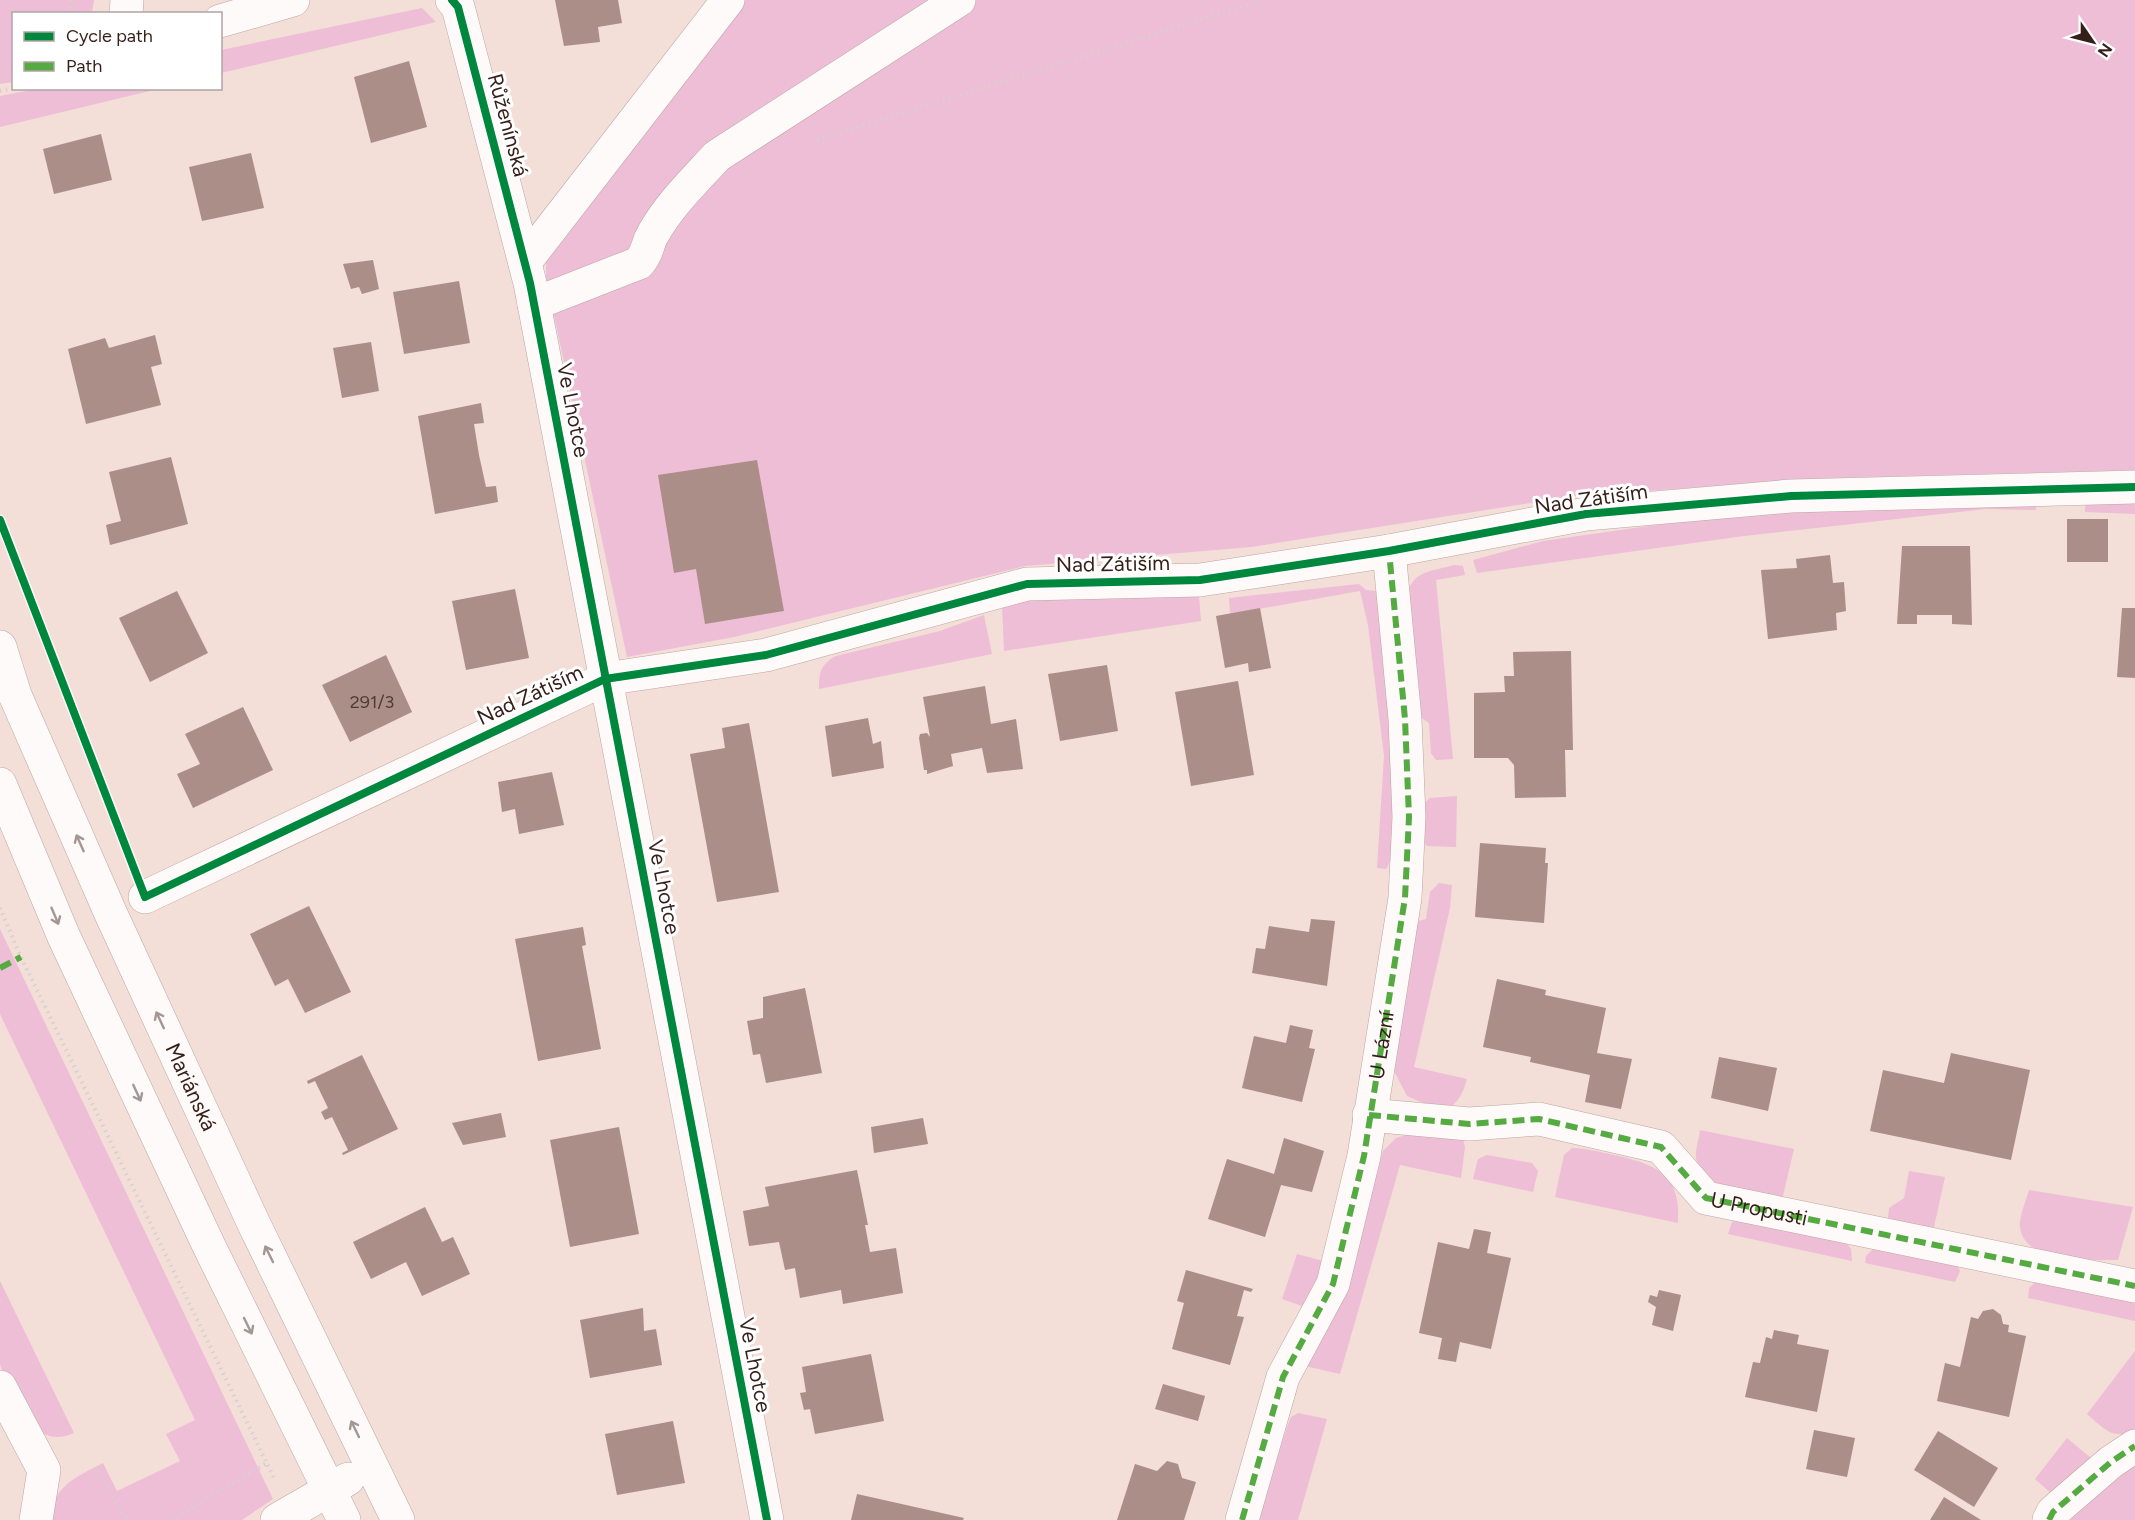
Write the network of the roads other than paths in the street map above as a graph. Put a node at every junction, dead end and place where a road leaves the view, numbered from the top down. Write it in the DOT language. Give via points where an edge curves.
graph roads {
  1 [pos="292,0"];
  2 [pos="452,0"];
  3 [pos="728,0"];
  4 [pos="959,0"];
  5 [pos="222,20"];
  6 [pos="525,262"];
  7 [pos="534,304"];
  8 [pos="2135,487"];
  9 [pos="1389,551"];
  10 [pos="0,647"];
  11 [pos="605,679"];
  12 [pos="0,784"];
  13 [pos="145,897"];
  14 [pos="1369,1115"];
  15 [pos="2135,1286"];
  16 [pos="0,1387"];
  17 [pos="2135,1446"];
  18 [pos="372,1465"];
  19 [pos="330,1490"];
  20 [pos="284,1516"];
  21 [pos="36,1520"];
  22 [pos="344,1520"];
  23 [pos="398,1520"];
  24 [pos="767,1520"];
  25 [pos="1242,1520"];
  26 [pos="2049,1520"];
  1 -- 5 [label="street"];
  2 -- 6 [label="street, Růženínská" via="458,8"];
  3 -- 6 [label="street"];
  4 -- 7 [label="street" via="717,156 651,236 649,251 639,263"];
  6 -- 7 [label="street, Ve Lhotce"];
  7 -- 11 [label="street, Ve Lhotce"];
  8 -- 9 [label="street, Nad Zátiším" via="1791,496 1586,514"];
  9 -- 11 [label="street, Nad Zátiším" via="1200,580 1027,584 766,655"];
  9 -- 14 [label="street, U Lázní" via="1405,719 1409,817 1406,898"];
  18 -- 10 [label="street, Mariánská, one-way" via="253,1222 111,914 15,695"];
  11 -- 13 [label="street, Nad Zátiším"];
  11 -- 24 [label="street, Ve Lhotce"];
  12 -- 19 [label="street, one-way" via="84,980"];
  14 -- 15 [label="street, U Propusti" via="1469,1124 1539,1119 1661,1147 1706,1198"];
  14 -- 25 [label="street, U Lázní" via="1364,1156 1333,1284 1283,1377"];
  16 -- 21 [label="street" via="44,1470"];
  17 -- 26 [label="street" via="2053,1512"];
  18 -- 19 [label="street"];
  18 -- 23 [label="street, Mariánská"];
  19 -- 20 [label="street"];
  19 -- 22 [label="street"];
}
